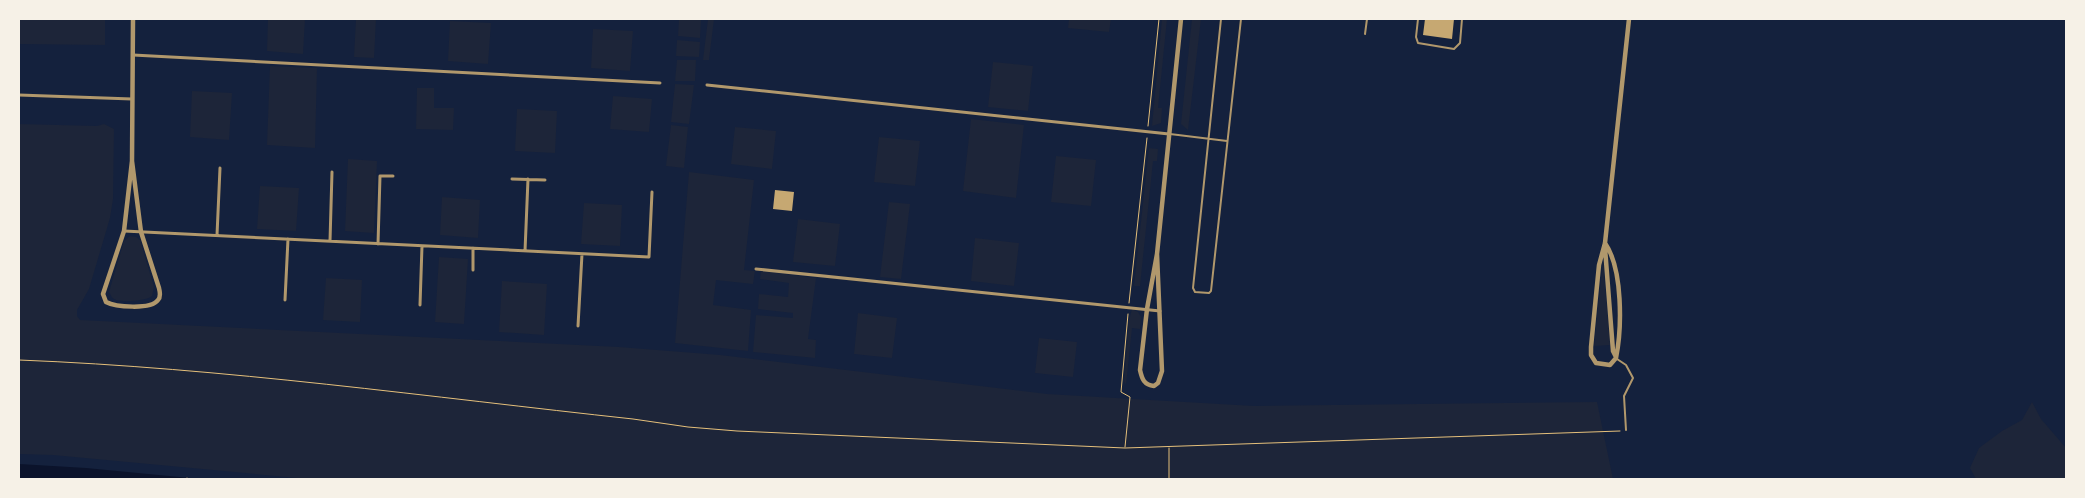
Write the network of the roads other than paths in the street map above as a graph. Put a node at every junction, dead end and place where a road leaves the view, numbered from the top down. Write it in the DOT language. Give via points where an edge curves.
graph roads {
  1 [pos="133,19"];
  2 [pos="1181,19"];
  3 [pos="1221,19"];
  4 [pos="1241,19"];
  5 [pos="1366,19"];
  6 [pos="1418,19"];
  7 [pos="1462,19"];
  8 [pos="1629,19"];
  9 [pos="1365,34"];
  10 [pos="133,55"];
  11 [pos="660,83"];
  12 [pos="707,85"];
  13 [pos="19,95"];
  14 [pos="133,99"];
  15 [pos="1169,134"];
  16 [pos="1208,139"];
  17 [pos="1227,141"];
  18 [pos="132,161"];
  19 [pos="220,168"];
  20 [pos="332,172"];
  21 [pos="393,176"];
  22 [pos="512,179"];
  23 [pos="528,180"];
  24 [pos="545,180"];
  25 [pos="652,192"];
  26 [pos="124,231"];
  27 [pos="142,232"];
  28 [pos="217,235"];
  29 [pos="288,239"];
  30 [pos="330,241"];
  31 [pos="1605,243"];
  32 [pos="378,244"];
  33 [pos="422,246"];
  34 [pos="473,248"];
  35 [pos="525,251"];
  36 [pos="582,254"];
  37 [pos="1157,254"];
  38 [pos="756,269"];
  39 [pos="472,270"];
  40 [pos="285,300"];
  41 [pos="420,305"];
  42 [pos="1147,310"];
  43 [pos="1160,311"];
  44 [pos="578,326"];
  45 [pos="1616,358"];
  46 [pos="1626,430"];
  1 -- 10 [label="street"];
  2 -- 15 [label="street"];
  3 -- 16 [label="lane"];
  4 -- 17 [label="lane"];
  5 -- 9 [label="lane"];
  6 -- 7 [label="lane" via="1418,42 1454,49 1460,43"];
  8 -- 31 [label="street"];
  10 -- 11 [label="street"];
  10 -- 14 [label="street"];
  12 -- 15 [label="street"];
  13 -- 14 [label="street"];
  14 -- 18 [label="street"];
  15 -- 16 [label="lane"];
  15 -- 37 [label="street"];
  16 -- 17 [label="lane"];
  16 -- 17 [label="lane" via="1195,292 1211,291"];
  18 -- 26 [label="street"];
  18 -- 27 [label="street"];
  19 -- 28 [label="street"];
  20 -- 30 [label="street"];
  21 -- 32 [label="street" via="380,176"];
  22 -- 23 [label="street"];
  23 -- 24 [label="street"];
  23 -- 35 [label="street"];
  25 -- 36 [label="street" via="649,257"];
  26 -- 27 [label="street"];
  26 -- 27 [label="street" via="103,294 106,302 116,306 153,305 160,296"];
  27 -- 28 [label="street"];
  28 -- 29 [label="street"];
  29 -- 30 [label="street"];
  29 -- 40 [label="street"];
  30 -- 32 [label="street"];
  31 -- 45 [label="street"];
  31 -- 45 [label="street" via="1613,260 1617,286"];
  31 -- 45 [label="street" via="1598,272 1591,355 1596,363 1604,365 1610,365"];
  32 -- 33 [label="street"];
  33 -- 34 [label="street"];
  33 -- 41 [label="street"];
  34 -- 35 [label="street"];
  34 -- 39 [label="street"];
  35 -- 36 [label="street"];
  36 -- 44 [label="street"];
  37 -- 42 [label="street"];
  37 -- 43 [label="street"];
  38 -- 42 [label="street"];
  42 -- 43 [label="street"];
  42 -- 43 [label="street" via="1140,370 1142,380 1154,386 1162,371"];
  45 -- 46 [label="lane" via="1626,365 1633,378 1624,396"];
}
